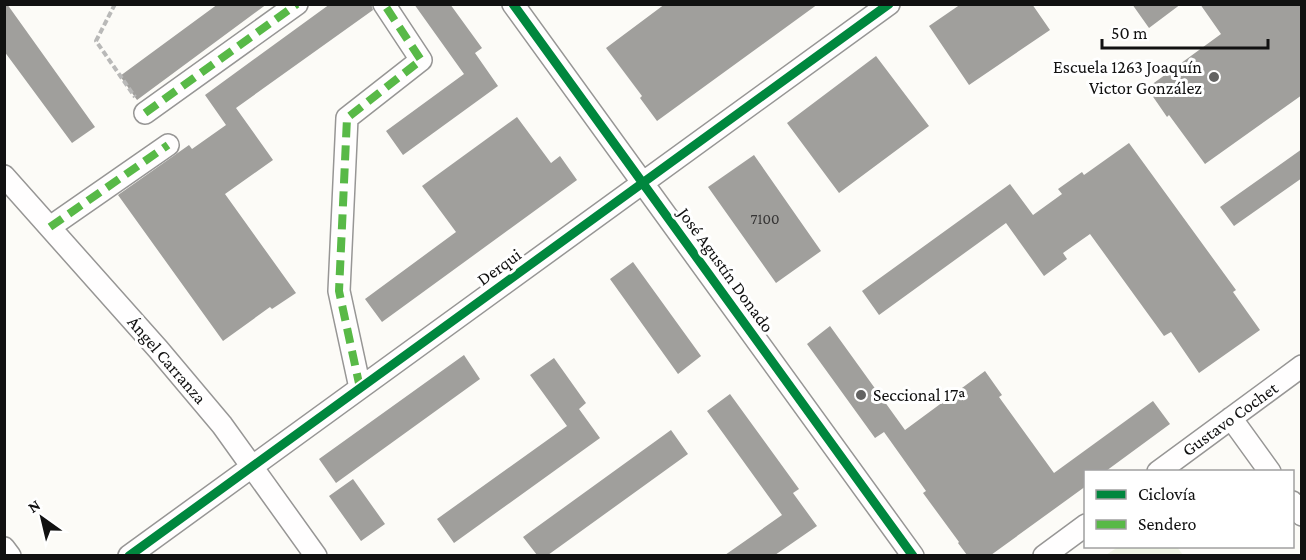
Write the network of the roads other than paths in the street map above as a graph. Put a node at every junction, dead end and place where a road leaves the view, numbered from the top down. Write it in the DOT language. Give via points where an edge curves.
graph roads {
  1 [pos="297,4"];
  2 [pos="384,4"];
  3 [pos="513,4"];
  4 [pos="889,4"];
  5 [pos="145,112"];
  6 [pos="168,144"];
  7 [pos="4,176"];
  8 [pos="643,183"];
  9 [pos="50,227"];
  10 [pos="1302,366"];
  11 [pos="360,388"];
  12 [pos="1231,418"];
  13 [pos="252,466"];
  14 [pos="1159,470"];
  15 [pos="1269,470"];
  16 [pos="1084,526"];
  17 [pos="4,548"];
  18 [pos="10,555"];
  19 [pos="129,555"];
  20 [pos="316,555"];
  21 [pos="913,555"];
  22 [pos="1044,555"];
  1 -- 5 [label="street"];
  2 -- 11 [label="street" via="421,60 346,118 339,291"];
  3 -- 8 [label="street, José Agustín Donado"];
  4 -- 8 [label="street, Derqui"];
  6 -- 9 [label="street"];
  7 -- 9 [label="street, Ángel Carranza"];
  8 -- 11 [label="street, Derqui"];
  8 -- 21 [label="street, José Agustín Donado"];
  9 -- 13 [label="street, Ángel Carranza" via="215,416"];
  10 -- 12 [label="street, Gustavo Cochet"];
  11 -- 13 [label="street, Derqui"];
  12 -- 14 [label="street, Gustavo Cochet"];
  12 -- 15 [label="street"];
  13 -- 19 [label="street, Derqui"];
  13 -- 20 [label="street, Ángel Carranza"];
  16 -- 22 [label="street"];
  17 -- 18 [label="street"];
}
